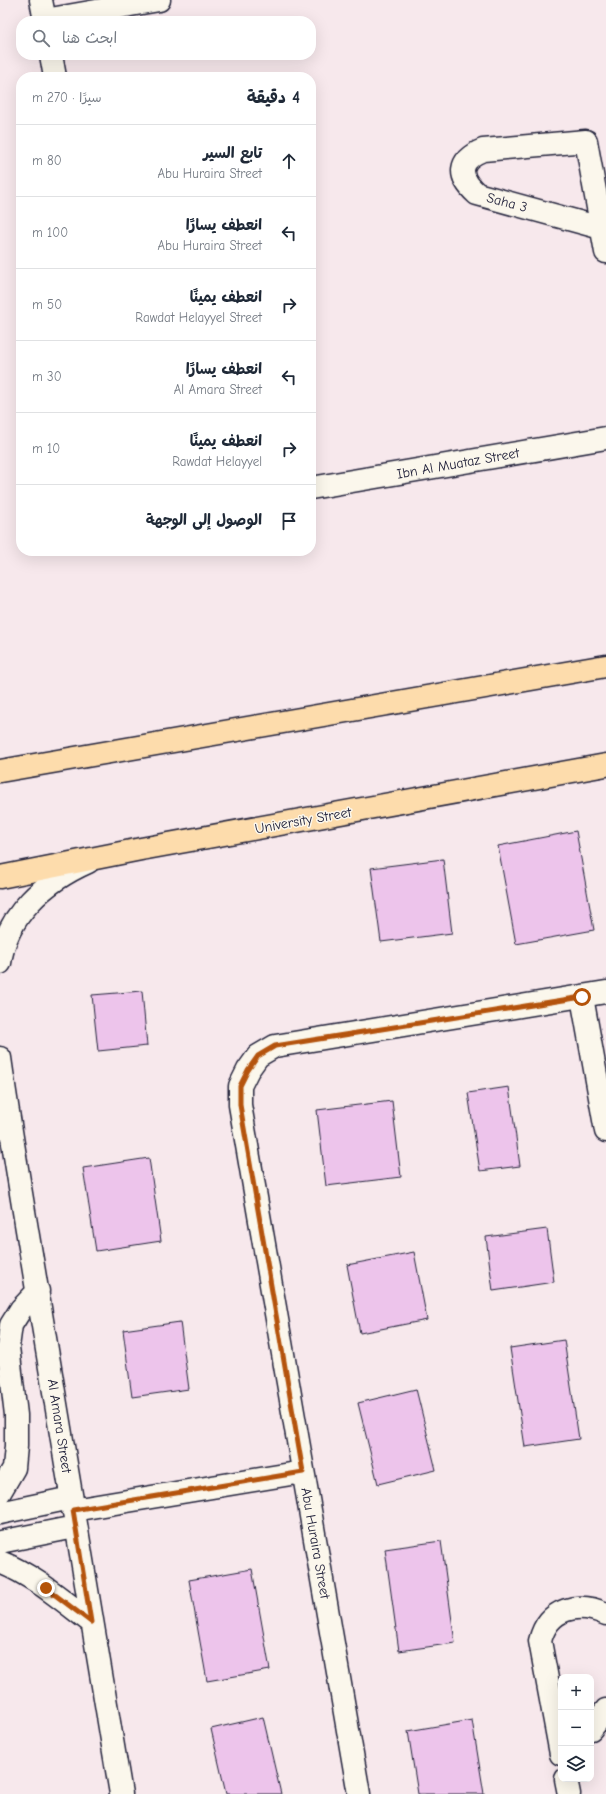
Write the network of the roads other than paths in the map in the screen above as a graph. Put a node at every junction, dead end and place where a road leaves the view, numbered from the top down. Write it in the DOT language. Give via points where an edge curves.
graph roads {
  1 [pos="159,0"];
  2 [pos="44,14"];
  3 [pos="52,60"];
  4 [pos="54,72"];
  5 [pos="596,141"];
  6 [pos="601,228"];
  7 [pos="606,252"];
  8 [pos="606,438"];
  9 [pos="316,487"];
  10 [pos="606,666"];
  11 [pos="606,765"];
  12 [pos="0,771"];
  13 [pos="141,849"];
  14 [pos="0,877"];
  15 [pos="0,963"];
  16 [pos="606,992"];
  17 [pos="582,997"];
  18 [pos="0,1058"];
  19 [pos="606,1131"];
  20 [pos="38,1291"];
  21 [pos="303,1472"];
  22 [pos="0,1492"];
  23 [pos="73,1512"];
  24 [pos="0,1513"];
  25 [pos="0,1542"];
  26 [pos="0,1562"];
  27 [pos="606,1614"];
  28 [pos="91,1622"];
  29 [pos="606,1710"];
  30 [pos="594,1725"];
  31 [pos="560,1746"];
  32 [pos="567,1782"];
  33 [pos="121,1794"];
  34 [pos="358,1794"];
  35 [pos="569,1794"];
  1 -- 2 [label="street"];
  3 -- 4 [label="street"];
  5 -- 6 [label="street, Saha 3"];
  5 -- 6 [label="street, Saha 3" via="483,150 466,160 463,170 468,186 476,194"];
  6 -- 7 [label="street, Saha 3"];
  8 -- 9 [label="street, Ibn Al Muataz Street"];
  10 -- 12 [label="main road"];
  11 -- 13 [label="main road, University Street"];
  13 -- 14 [label="main road, University Street"];
  13 -- 15 [label="street" via="96,858 43,889 14,920 1,952"];
  16 -- 17 [label="street, Abu Huraira Street"];
  17 -- 19 [label="street"];
  17 -- 21 [label="street, Abu Huraira Street" via="275,1046 258,1056 248,1070 240,1086 240,1105"];
  18 -- 20 [label="street, Al Amara Street"];
  20 -- 22 [label="street" via="21,1309 11,1325 8,1347 16,1415 16,1446 14,1468"];
  20 -- 23 [label="street, Al Amara Street"];
  21 -- 23 [label="street"];
  21 -- 34 [label="street, Abu Huraira Street"];
  23 -- 24 [label="street"];
  23 -- 25 [label="street"];
  23 -- 28 [label="street, Al Amara Street"];
  26 -- 28 [label="street" via="46,1588"];
  27 -- 31 [label="street" via="594,1609 575,1607 559,1613 543,1629 540,1640"];
  28 -- 33 [label="street, Al Amara Street"];
  29 -- 30 [label="street"];
  32 -- 35 [label="street"];
}
